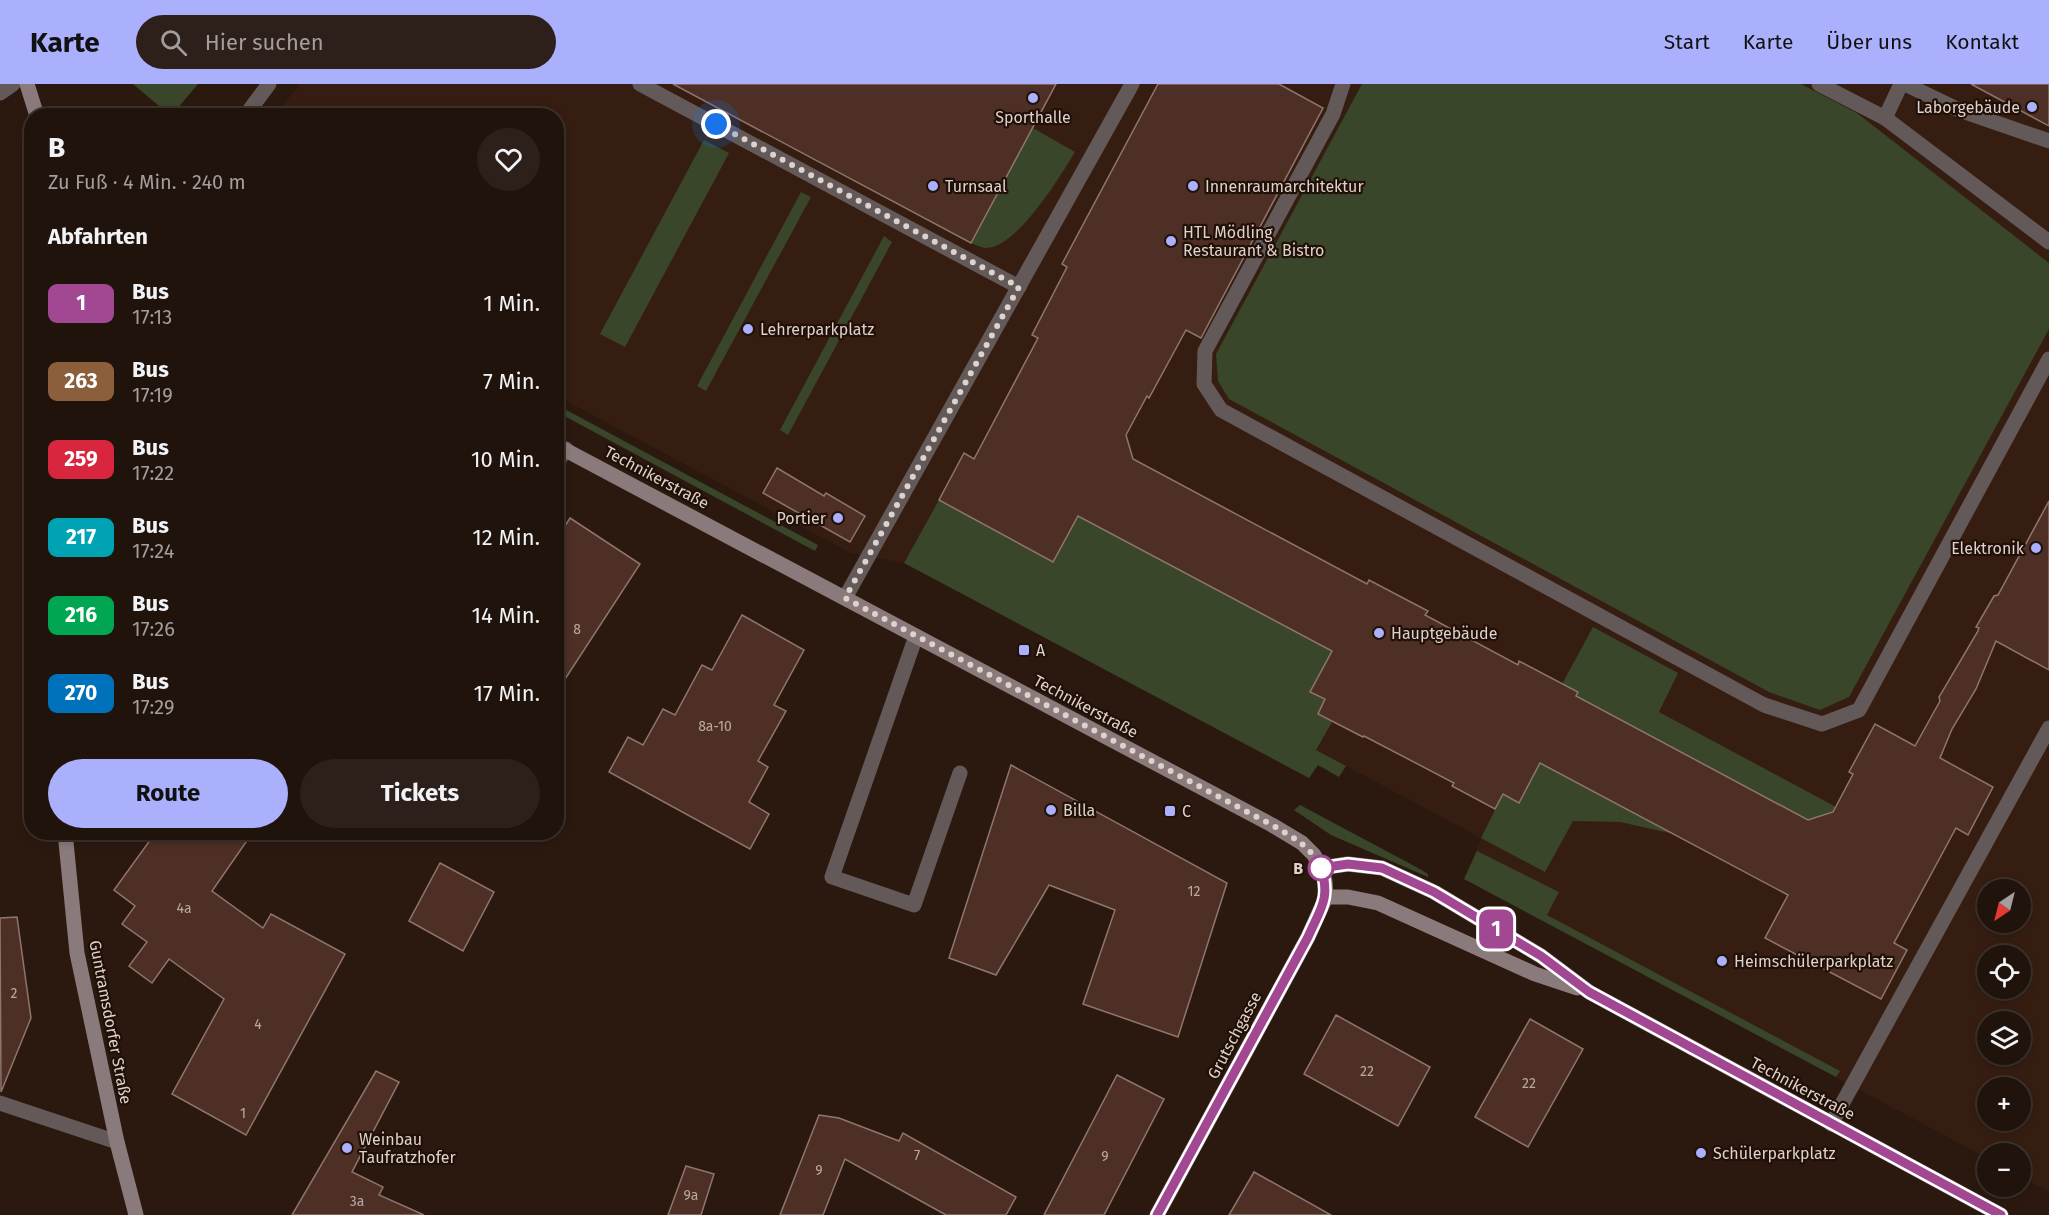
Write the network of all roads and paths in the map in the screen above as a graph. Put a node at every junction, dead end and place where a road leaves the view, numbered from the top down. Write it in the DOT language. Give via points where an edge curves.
graph roads {
  1 [pos="13,84"];
  2 [pos="27,84"];
  3 [pos="269,84"];
  4 [pos="640,84"];
  5 [pos="1132,84"];
  6 [pos="1343,84"];
  7 [pos="1819,84"];
  8 [pos="1903,84"];
  9 [pos="0,93"];
  10 [pos="34,108"];
  11 [pos="251,108"];
  12 [pos="1886,118"];
  13 [pos="2049,141"];
  14 [pos="2049,242"];
  15 [pos="1019,287"];
  16 [pos="2049,359"];
  17 [pos="564,449"];
  18 [pos="845,598"];
  19 [pos="916,636"];
  20 [pos="2049,728"];
  21 [pos="960,773"];
  22 [pos="66,840"];
  23 [pos="1321,868"];
  24 [pos="1326,897"];
  25 [pos="1589,992"];
  26 [pos="0,1103"];
  27 [pos="1831,1124"];
  28 [pos="117,1142"];
  29 [pos="136,1215"];
  30 [pos="1157,1215"];
  31 [pos="2001,1215"];
  1 -- 9 [label="street"];
  2 -- 10 [label="main road"];
  3 -- 11 [label="street"];
  4 -- 15 [label="street"];
  5 -- 15 [label="street"];
  6 -- 16 [label="street" via="1333,114 1205,351 1204,384 1221,411 1764,705 1822,724 1859,710"];
  7 -- 12 [label="street"];
  8 -- 12 [label="street"];
  8 -- 13 [label="street" via="1959,110"];
  12 -- 14 [label="street"];
  15 -- 18 [label="street"];
  17 -- 18 [label="main road, Technikerstraße"];
  18 -- 19 [label="main road, Technikerstraße"];
  19 -- 21 [label="street" via="832,877 914,906"];
  19 -- 23 [label="main road, Technikerstraße" via="1272,825 1302,843"];
  20 -- 27 [label="street"];
  22 -- 28 [label="main road, Guntramsdorfer Straße" via="77,952"];
  23 -- 24 [label="main road"];
  23 -- 25 [label="main road, Technikerstraße" via="1348,864 1382,868 1434,892 1541,956"];
  24 -- 25 [label="main road, Technikerstraße" via="1378,903 1535,974"];
  24 -- 30 [label="main road, Grutschgasse"];
  25 -- 27 [label="main road, Technikerstraße"];
  26 -- 28 [label="street"];
  27 -- 31 [label="main road, Technikerstraße"];
  28 -- 29 [label="main road, Guntramsdorfer Straße"];
}
